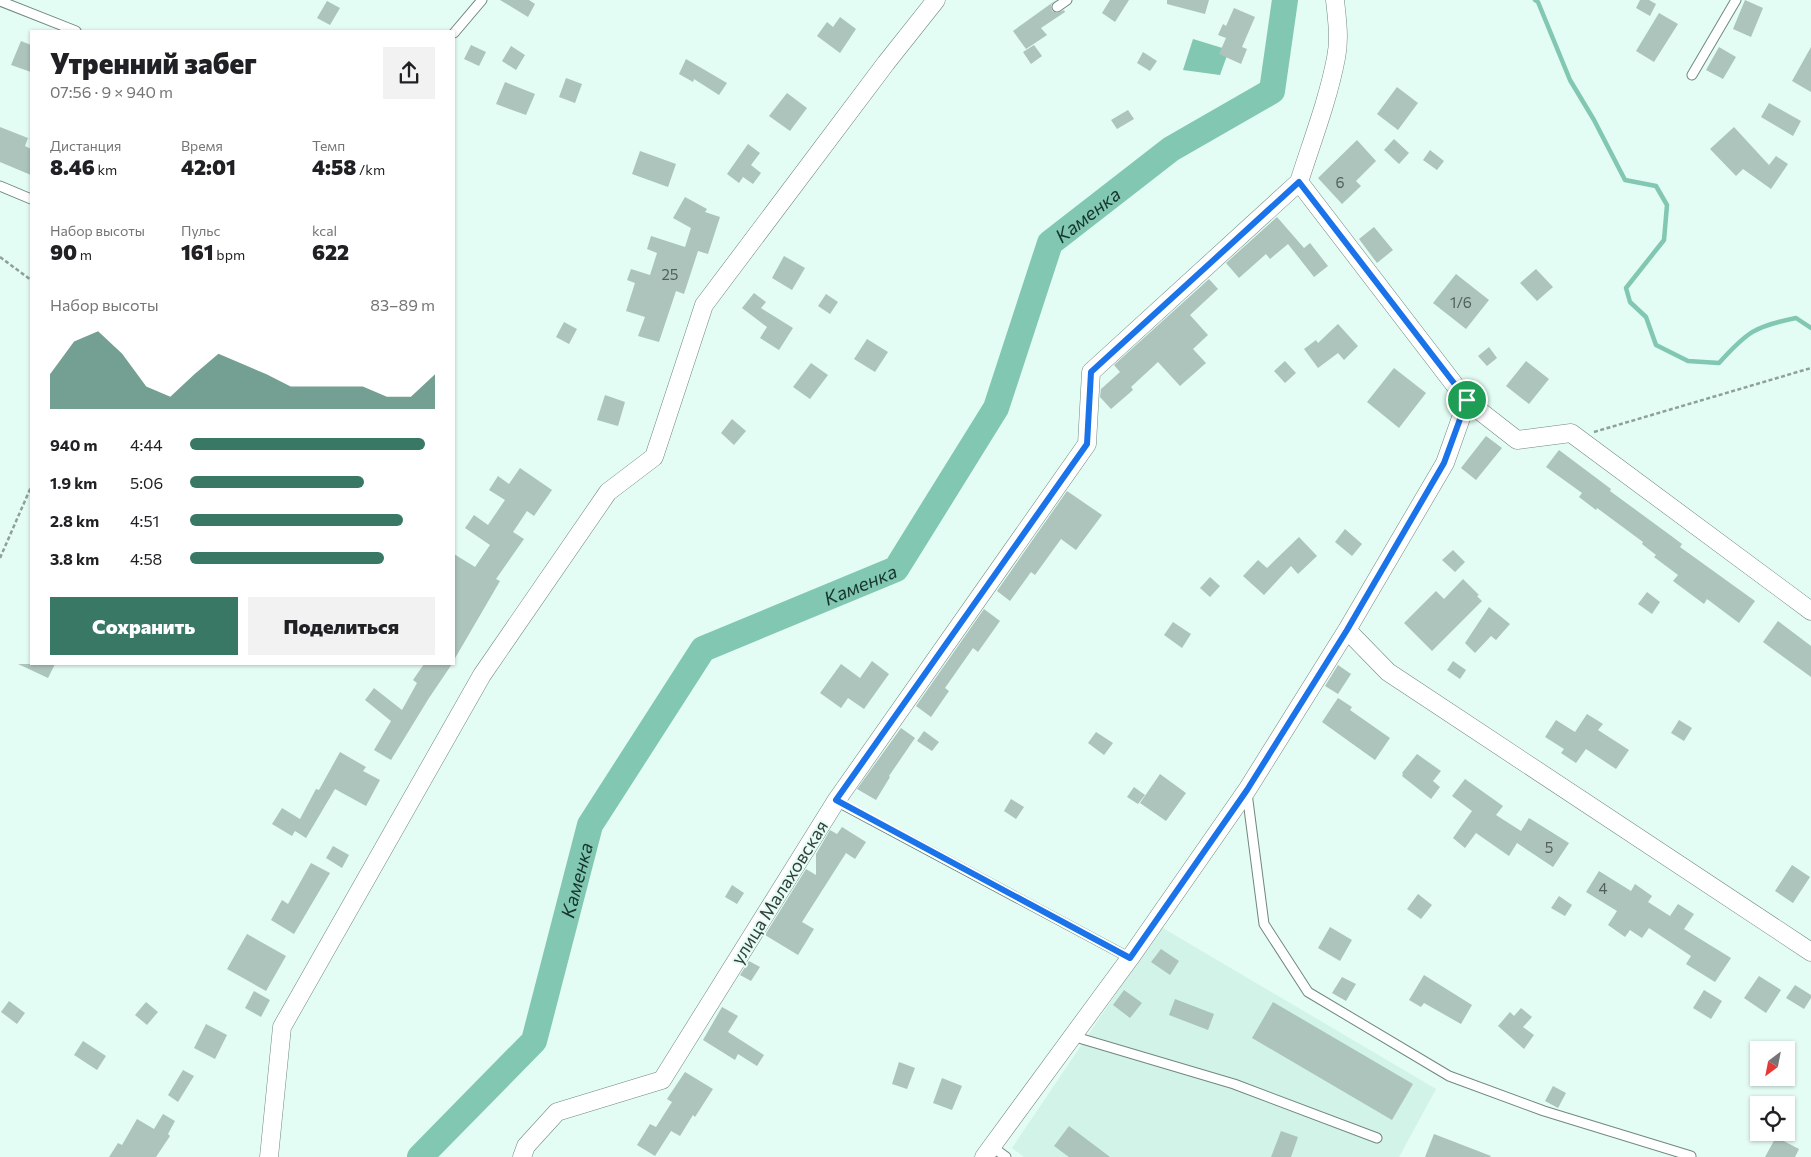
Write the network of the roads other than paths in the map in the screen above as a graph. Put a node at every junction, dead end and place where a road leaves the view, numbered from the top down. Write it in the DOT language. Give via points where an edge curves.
graph roads {
  1 [pos="482,0"];
  2 [pos="936,0"];
  3 [pos="1067,0"];
  4 [pos="1335,0"];
  5 [pos="1736,0"];
  6 [pos="0,1"];
  7 [pos="1057,7"];
  8 [pos="73,30"];
  9 [pos="455,32"];
  10 [pos="1692,75"];
  11 [pos="1299,182"];
  12 [pos="0,186"];
  13 [pos="30,199"];
  14 [pos="1467,400"];
  15 [pos="1811,611"];
  16 [pos="1347,630"];
  17 [pos="1247,790"];
  18 [pos="836,800"];
  19 [pos="1811,952"];
  20 [pos="1130,958"];
  21 [pos="1072,1036"];
  22 [pos="1377,1138"];
  23 [pos="987,1151"];
  24 [pos="1692,1156"];
  25 [pos="269,1157"];
  26 [pos="522,1157"];
  27 [pos="1006,1157"];
  1 -- 9 [label="lane"];
  2 -- 25 [label="street" via="704,305 654,457 608,492 482,675 282,1026"];
  3 -- 7 [label="lane"];
  4 -- 11 [label="street" via="1336,57"];
  5 -- 10 [label="lane"];
  6 -- 8 [label="lane"];
  11 -- 14 [label="street"];
  11 -- 18 [label="street, улица Малаховская" via="1091,372 1087,444"];
  12 -- 13 [label="lane"];
  14 -- 15 [label="street" via="1516,440 1571,433"];
  14 -- 16 [label="street" via="1444,463"];
  16 -- 17 [label="street"];
  16 -- 19 [label="street" via="1388,672"];
  17 -- 20 [label="street"];
  17 -- 24 [label="lane" via="1264,924 1308,992 1449,1076 1544,1111"];
  18 -- 20 [label="lane"];
  18 -- 26 [label="street, улица Малаховская" via="662,1080 557,1112 526,1146"];
  20 -- 21 [label="street"];
  21 -- 22 [label="lane" via="1234,1084"];
  21 -- 23 [label="street"];
  23 -- 27 [label="lane"];
}
